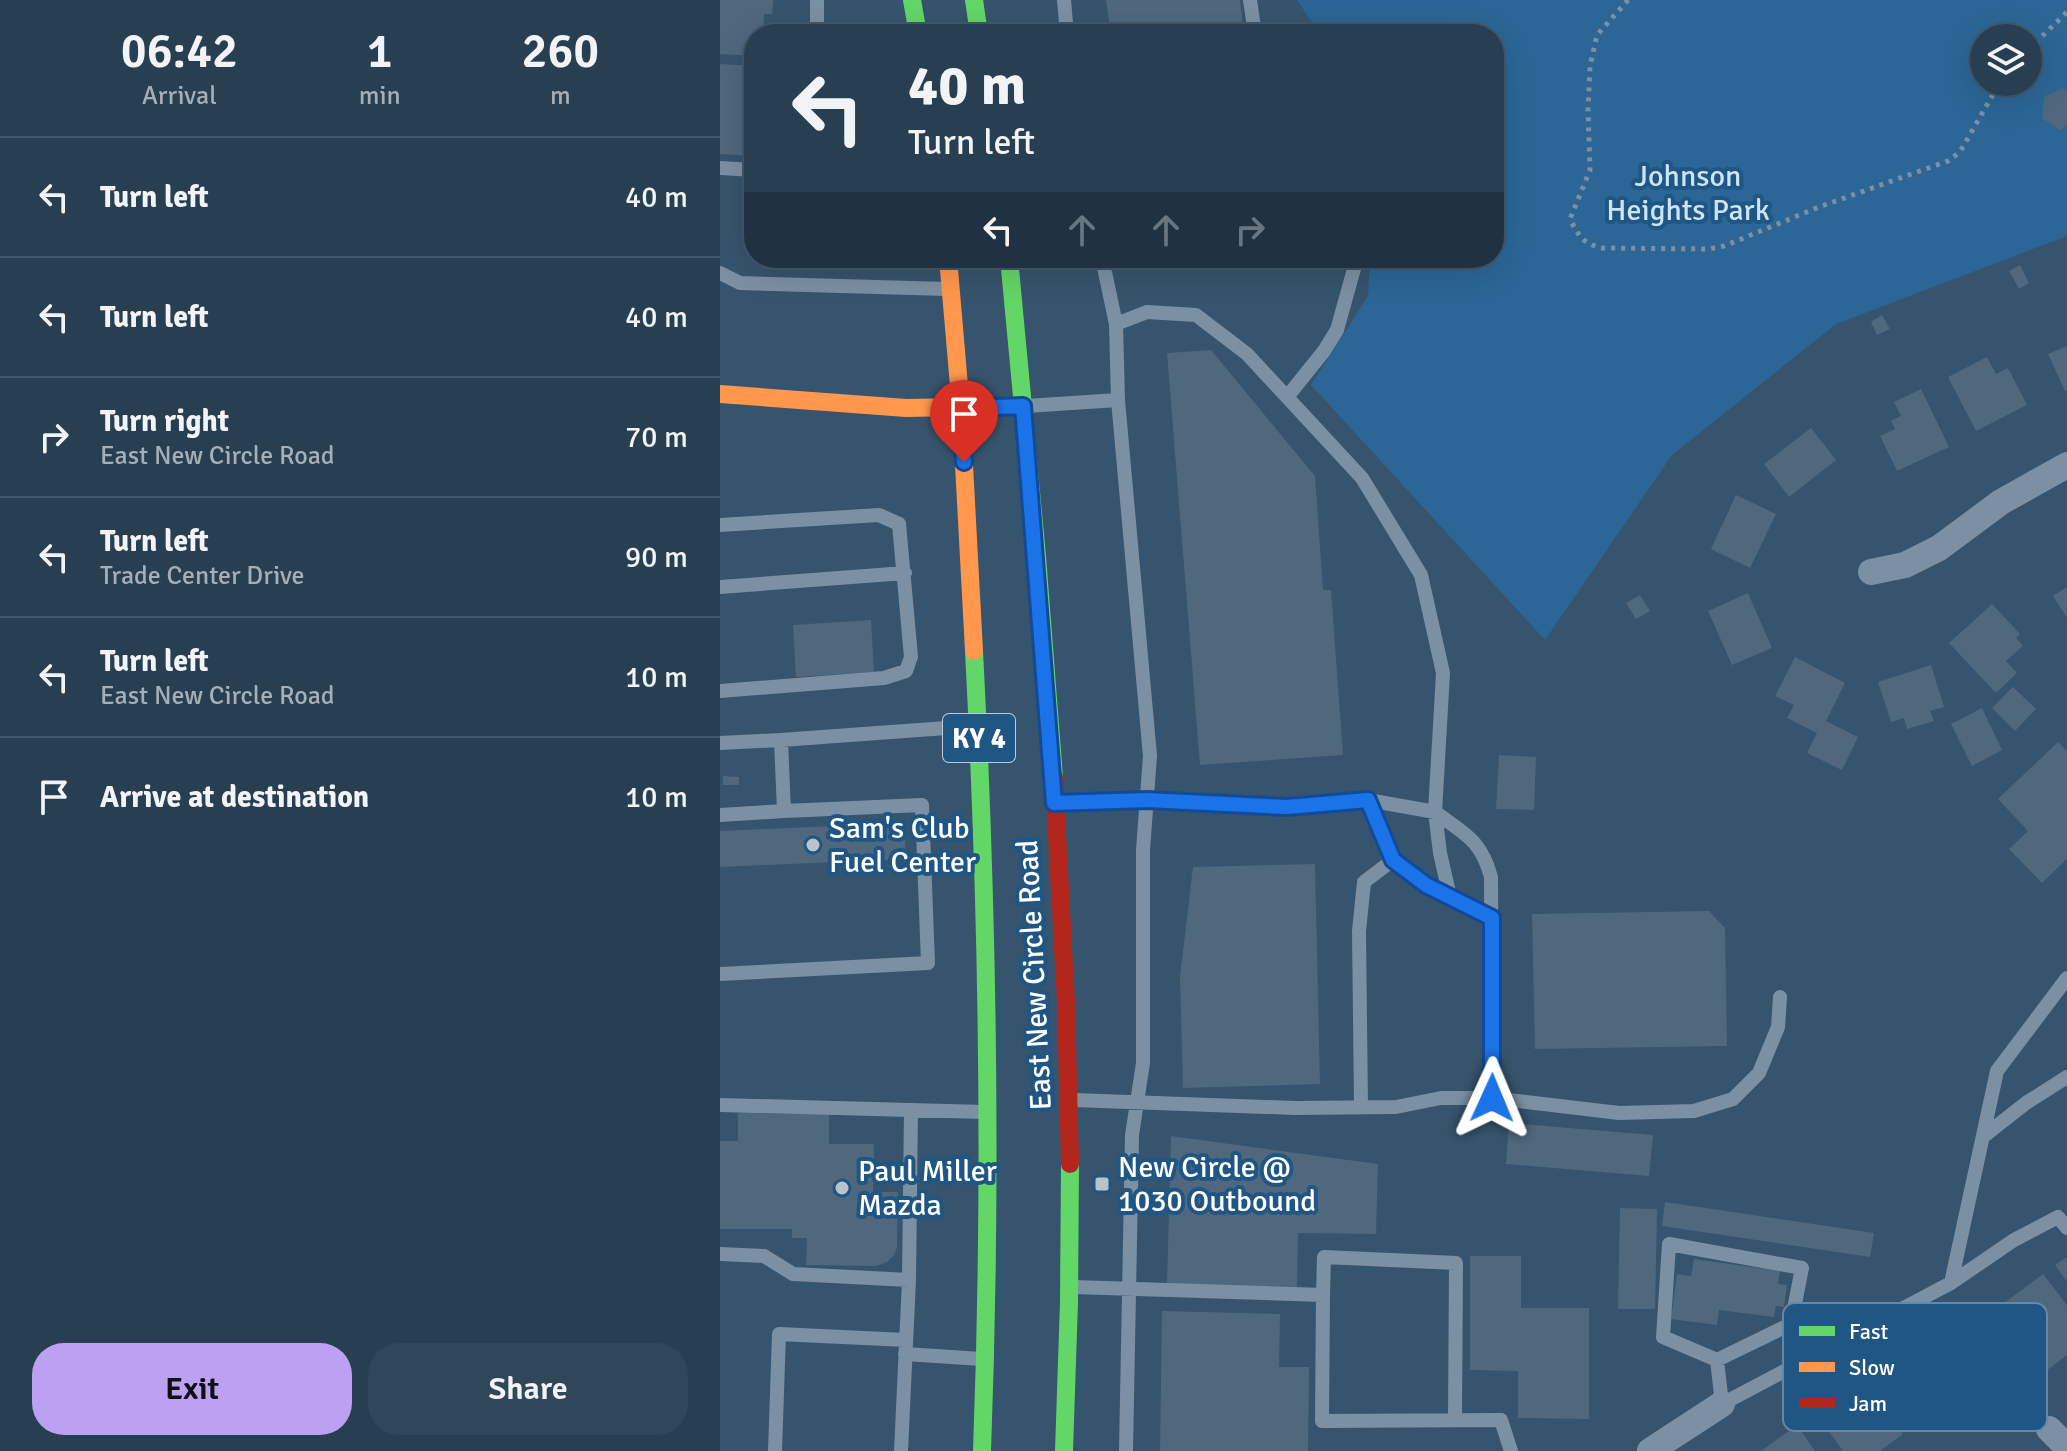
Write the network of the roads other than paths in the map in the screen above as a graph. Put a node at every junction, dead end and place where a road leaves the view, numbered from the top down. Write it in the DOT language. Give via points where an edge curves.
graph roads {
  1 [pos="817,0"];
  2 [pos="912,0"];
  3 [pos="974,0"];
  4 [pos="1064,0"];
  5 [pos="1250,0"];
  6 [pos="817,24"];
  7 [pos="916,24"];
  8 [pos="978,24"];
  9 [pos="1066,24"];
  10 [pos="1254,24"];
  11 [pos="720,168"];
  12 [pos="744,169"];
  13 [pos="949,268"];
  14 [pos="1010,268"];
  15 [pos="1104,268"];
  16 [pos="1354,268"];
  17 [pos="720,273"];
  18 [pos="951,289"];
  19 [pos="1116,324"];
  20 [pos="720,394"];
  21 [pos="1287,397"];
  22 [pos="1118,400"];
  23 [pos="1023,406"];
  24 [pos="960,408"];
  25 [pos="2067,465"];
  26 [pos="720,525"];
  27 [pos="1871,572"];
  28 [pos="905,573"];
  29 [pos="720,587"];
  30 [pos="720,691"];
  31 [pos="978,725"];
  32 [pos="781,740"];
  33 [pos="720,743"];
  34 [pos="1147,800"];
  35 [pos="1368,800"];
  36 [pos="1054,803"];
  37 [pos="784,811"];
  38 [pos="1435,812"];
  39 [pos="720,815"];
  40 [pos="1393,860"];
  41 [pos="1450,897"];
  42 [pos="1492,918"];
  43 [pos="720,974"];
  44 [pos="2067,978"];
  45 [pos="1780,997"];
  46 [pos="2067,1077"];
  47 [pos="1492,1098"];
  48 [pos="1068,1100"];
  49 [pos="1137,1101"];
  50 [pos="720,1105"];
  51 [pos="1361,1107"];
  52 [pos="911,1110"];
  53 [pos="988,1112"];
  54 [pos="1984,1136"];
  55 [pos="2067,1228"];
  56 [pos="720,1254"];
  57 [pos="909,1280"];
  58 [pos="1951,1283"];
  59 [pos="1069,1287"];
  60 [pos="1129,1289"];
  61 [pos="1323,1295"];
  62 [pos="1795,1303"];
  63 [pos="1914,1303"];
  64 [pos="1783,1328"];
  65 [pos="906,1347"];
  66 [pos="986,1360"];
  67 [pos="1717,1360"];
  68 [pos="1783,1372"];
  69 [pos="1722,1404"];
  70 [pos="1455,1420"];
  71 [pos="775,1451"];
  72 [pos="901,1451"];
  73 [pos="982,1451"];
  74 [pos="1064,1451"];
  75 [pos="1126,1451"];
  76 [pos="1511,1451"];
  77 [pos="1650,1451"];
  1 -- 6 [label="lane"];
  2 -- 7 [label="main road"];
  3 -- 8 [label="main road"];
  4 -- 9 [label="lane"];
  5 -- 10 [label="lane"];
  11 -- 12 [label="lane"];
  13 -- 18 [label="main road, East New Circle Road / KY 4"];
  14 -- 23 [label="main road, East New Circle Road / KY 4"];
  15 -- 19 [label="lane"];
  16 -- 21 [label="lane" via="1337,330"];
  17 -- 18 [label="lane" via="740,283"];
  18 -- 24 [label="main road, East New Circle Road / KY 4"];
  19 -- 21 [label="lane" via="1147,312 1196,315 1247,354"];
  19 -- 22 [label="lane"];
  20 -- 24 [label="main road"];
  21 -- 38 [label="lane" via="1362,478 1421,575 1443,673"];
  22 -- 23 [label="lane"];
  22 -- 34 [label="lane" via="1150,756"];
  23 -- 24 [label="main road"];
  23 -- 36 [label="main road, East New Circle Road / KY 4"];
  24 -- 31 [label="main road, East New Circle Road / KY 4"];
  25 -- 27 [label="street" via="2001,502 1939,548 1905,565"];
  26 -- 28 [label="lane" via="879,515 899,524"];
  28 -- 29 [label="lane"];
  28 -- 30 [label="lane" via="911,657 906,671 841,683"];
  31 -- 32 [label="lane"];
  31 -- 53 [label="main road, East New Circle Road / KY 4"];
  32 -- 33 [label="lane"];
  32 -- 37 [label="lane"];
  34 -- 35 [label="lane" via="1287,807"];
  34 -- 36 [label="lane"];
  34 -- 49 [label="lane" via="1143,1063"];
  35 -- 38 [label="lane"];
  35 -- 40 [label="lane"];
  36 -- 48 [label="main road, East New Circle Road / KY 4"];
  37 -- 39 [label="lane"];
  37 -- 43 [label="lane" via="922,805 928,963"];
  38 -- 41 [label="lane"];
  38 -- 42 [label="lane" via="1485,854"];
  40 -- 41 [label="lane"];
  40 -- 51 [label="lane" via="1364,882 1359,931"];
  41 -- 42 [label="lane"];
  42 -- 47 [label="lane"];
  44 -- 54 [label="lane" via="1997,1071"];
  45 -- 47 [label="lane" via="1778,1027 1759,1073 1733,1099 1694,1111 1619,1113"];
  46 -- 54 [label="lane"];
  47 -- 51 [label="lane"];
  48 -- 49 [label="lane"];
  48 -- 59 [label="main road, East New Circle Road / KY 4"];
  49 -- 51 [label="lane"];
  49 -- 60 [label="lane"];
  50 -- 52 [label="lane"];
  52 -- 53 [label="lane"];
  52 -- 57 [label="lane"];
  53 -- 66 [label="main road, East New Circle Road / KY 4"];
  54 -- 58 [label="lane"];
  55 -- 58 [label="lane" via="2058,1217"];
  56 -- 57 [label="lane" via="764,1256 793,1274"];
  57 -- 65 [label="lane"];
  58 -- 63 [label="lane"];
  59 -- 60 [label="lane"];
  59 -- 74 [label="main road, East New Circle Road / KY 4"];
  60 -- 61 [label="lane"];
  60 -- 75 [label="lane"];
  61 -- 70 [label="lane" via="1322,1421"];
  61 -- 70 [label="lane" via="1324,1257 1456,1263"];
  62 -- 67 [label="lane" via="1802,1268 1669,1244 1663,1337"];
  64 -- 67 [label="lane"];
  65 -- 66 [label="lane"];
  65 -- 71 [label="lane" via="779,1334"];
  65 -- 72 [label="lane"];
  66 -- 73 [label="main road, East New Circle Road / KY 4"];
  67 -- 69 [label="lane"];
  68 -- 69 [label="lane"];
  69 -- 77 [label="street"];
  70 -- 76 [label="lane" via="1501,1420"];
}
